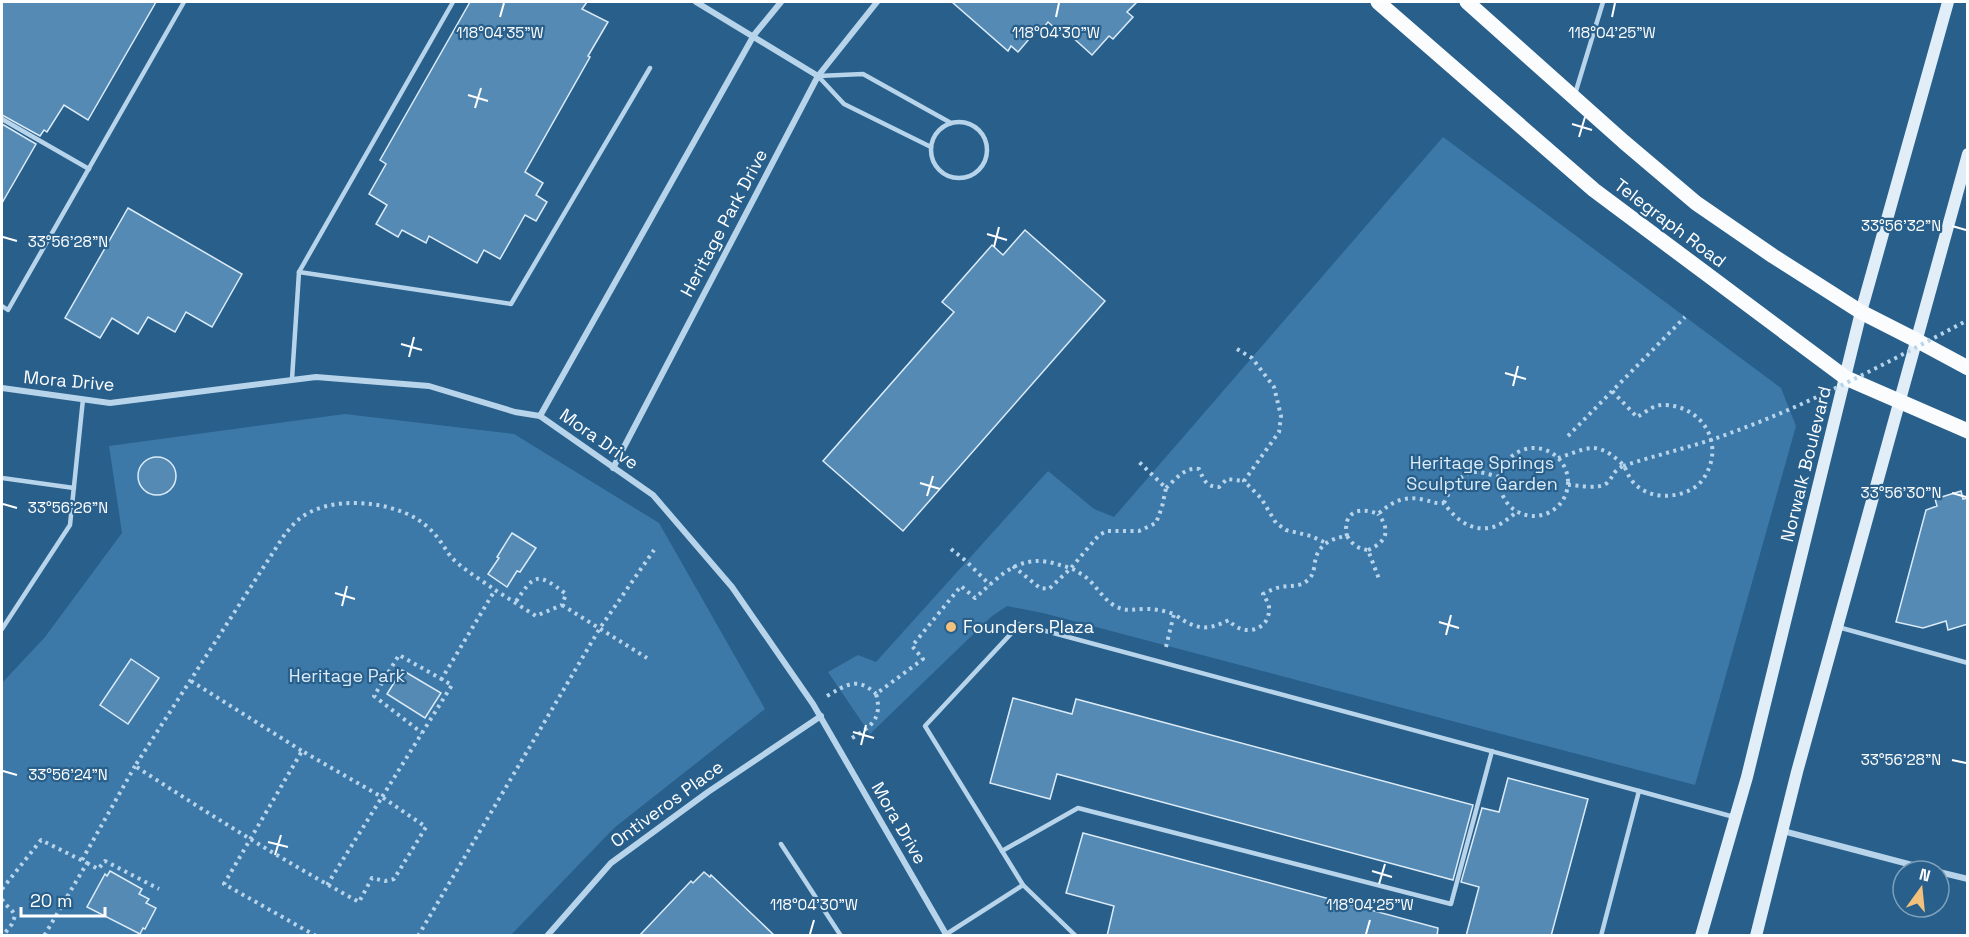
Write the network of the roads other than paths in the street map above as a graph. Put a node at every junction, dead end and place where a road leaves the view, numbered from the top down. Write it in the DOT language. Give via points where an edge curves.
graph roads {
  1 [pos="184,2"];
  2 [pos="453,2"];
  3 [pos="696,2"];
  4 [pos="782,2"];
  5 [pos="877,2"];
  6 [pos="1378,2"];
  7 [pos="1467,2"];
  8 [pos="1603,2"];
  9 [pos="1948,2"];
  10 [pos="754,35"];
  11 [pos="650,68"];
  12 [pos="818,76"];
  13 [pos="1574,96"];
  14 [pos="2,119"];
  15 [pos="951,123"];
  16 [pos="931,147"];
  17 [pos="1968,154"];
  18 [pos="89,169"];
  19 [pos="299,272"];
  20 [pos="2,306"];
  21 [pos="1861,312"];
  22 [pos="1916,340"];
  23 [pos="1968,368"];
  24 [pos="1845,378"];
  25 [pos="292,379"];
  26 [pos="2,388"];
  27 [pos="83,399"];
  28 [pos="1900,402"];
  29 [pos="540,416"];
  30 [pos="1968,431"];
  31 [pos="614,468"];
  32 [pos="2,478"];
  33 [pos="74,488"];
  34 [pos="1838,627"];
  35 [pos="2,629"];
  36 [pos="1968,663"];
  37 [pos="821,716"];
  38 [pos="1492,751"];
  39 [pos="1639,790"];
  40 [pos="1736,818"];
  41 [pos="1783,831"];
  42 [pos="781,844"];
  43 [pos="1002,850"];
  44 [pos="1891,860"];
  45 [pos="1951,875"];
  46 [pos="1968,879"];
  47 [pos="1023,885"];
  48 [pos="946,935"];
  49 [pos="548,936"];
  50 [pos="841,936"];
  51 [pos="1076,936"];
  52 [pos="1601,936"];
  53 [pos="1701,936"];
  54 [pos="1756,936"];
  1 -- 18 [label="lane"];
  2 -- 19 [label="lane"];
  3 -- 10 [label="street"];
  4 -- 10 [label="street"];
  5 -- 12 [label="street, Heritage Park Drive"];
  6 -- 24 [label="main road, Telegraph Road" via="1594,190"];
  7 -- 13 [label="main road, Telegraph Road"];
  8 -- 13 [label="lane"];
  9 -- 21 [label="main road, Norwalk Boulevard"];
  10 -- 12 [label="street"];
  10 -- 29 [label="street"];
  11 -- 19 [label="lane" via="511,304"];
  12 -- 15 [label="lane" via="863,74"];
  12 -- 16 [label="lane" via="844,104"];
  12 -- 31 [label="street, Heritage Park Drive"];
  13 -- 21 [label="main road, Telegraph Road" via="1696,203"];
  14 -- 18 [label="lane"];
  15 -- 16 [label="lane" via="934,136"];
  15 -- 16 [label="lane" via="962,122 981,133 987,154 983,165 966,177 945,175 936,167"];
  17 -- 22 [label="main road"];
  18 -- 20 [label="lane" via="8,309"];
  19 -- 25 [label="lane"];
  21 -- 22 [label="main road, Telegraph Road"];
  21 -- 24 [label="main road, Norwalk Boulevard"];
  22 -- 23 [label="main road, Telegraph Road"];
  22 -- 28 [label="main road"];
  24 -- 28 [label="main road, Telegraph Road"];
  24 -- 40 [label="main road, Norwalk Boulevard"];
  25 -- 27 [label="street, Mora Drive" via="110,403"];
  25 -- 29 [label="street, Mora Drive" via="316,376 429,386"];
  26 -- 27 [label="street, Mora Drive"];
  27 -- 33 [label="lane"];
  28 -- 30 [label="main road, Telegraph Road"];
  28 -- 34 [label="main road"];
  29 -- 31 [label="street, Mora Drive"];
  31 -- 37 [label="street, Mora Drive" via="653,495 732,587"];
  32 -- 33 [label="lane"];
  33 -- 35 [label="lane" via="70,525"];
  34 -- 36 [label="lane"];
  34 -- 41 [label="main road"];
  37 -- 48 [label="street, Mora Drive"];
  37 -- 49 [label="street, Ontiveros Place" via="611,863"];
  38 -- 39 [label="lane"];
  38 -- 43 [label="lane" via="1451,904 1078,808"];
  38 -- 43 [label="lane" via="1020,624 925,726"];
  39 -- 40 [label="lane"];
  39 -- 52 [label="lane"];
  40 -- 53 [label="main road, Norwalk Boulevard"];
  41 -- 44 [label="street"];
  41 -- 54 [label="main road"];
  42 -- 50 [label="lane"];
  43 -- 47 [label="lane"];
  45 -- 46 [label="street"];
  47 -- 48 [label="lane"];
  47 -- 51 [label="lane"];
}
